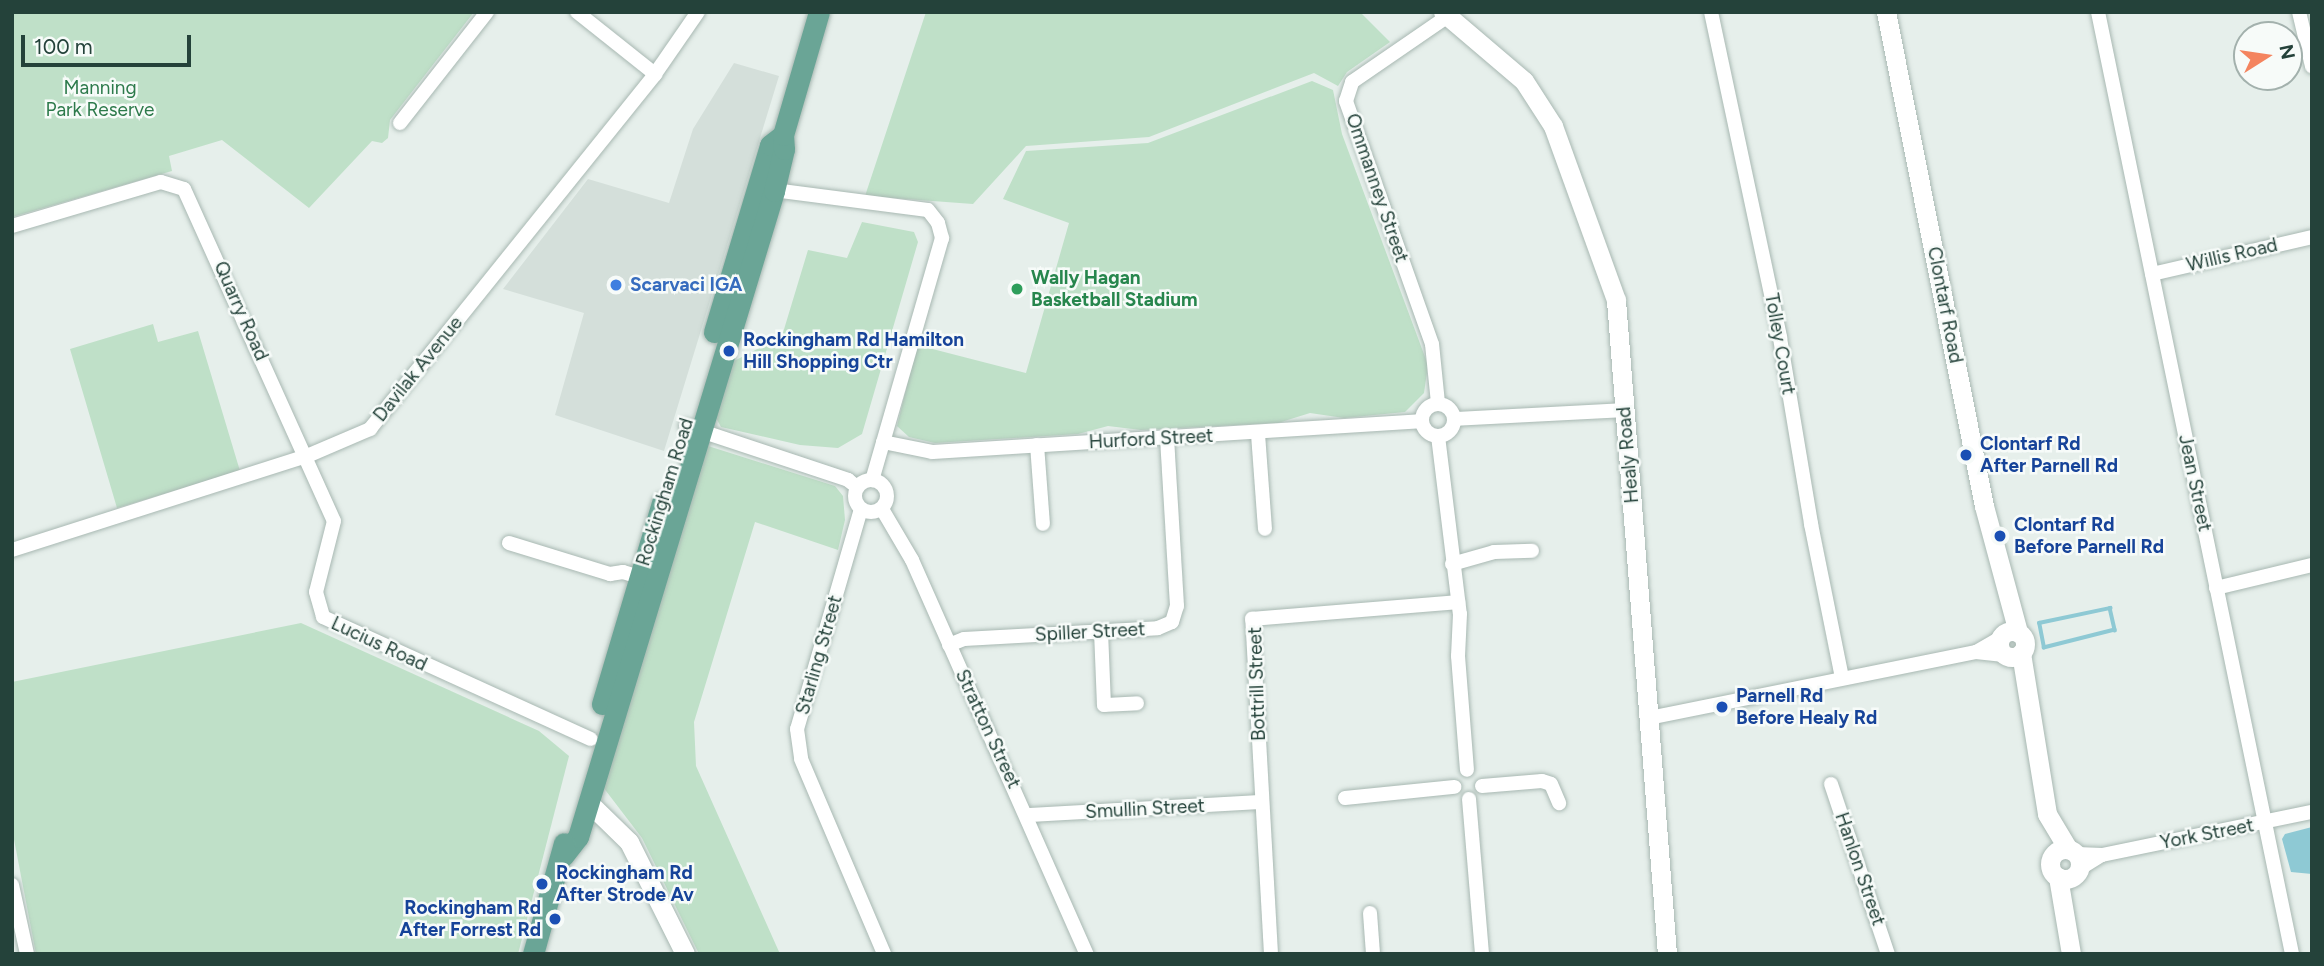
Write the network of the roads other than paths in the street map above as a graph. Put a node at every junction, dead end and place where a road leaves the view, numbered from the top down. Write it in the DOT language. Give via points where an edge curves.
graph roads {
  1 [pos="486,12"];
  2 [pos="577,12"];
  3 [pos="698,12"];
  4 [pos="819,12"];
  5 [pos="1711,12"];
  6 [pos="1886,12"];
  7 [pos="2098,12"];
  8 [pos="2299,12"];
  9 [pos="1444,15"];
  10 [pos="2312,66"];
  11 [pos="655,74"];
  12 [pos="400,123"];
  13 [pos="766,189"];
  14 [pos="12,226"];
  15 [pos="2312,237"];
  16 [pos="2152,274"];
  17 [pos="1438,403"];
  18 [pos="1624,411"];
  19 [pos="1454,419"];
  20 [pos="1421,421"];
  21 [pos="692,428"];
  22 [pos="1258,434"];
  23 [pos="1438,436"];
  24 [pos="1167,438"];
  25 [pos="883,442"];
  26 [pos="1037,445"];
  27 [pos="307,456"];
  28 [pos="872,480"];
  29 [pos="858,487"];
  30 [pos="861,509"];
  31 [pos="882,509"];
  32 [pos="1043,524"];
  33 [pos="1265,530"];
  34 [pos="509,543"];
  35 [pos="12,550"];
  36 [pos="1532,551"];
  37 [pos="1452,564"];
  38 [pos="2312,565"];
  39 [pos="639,577"];
  40 [pos="2216,588"];
  41 [pos="1458,602"];
  42 [pos="1101,631"];
  43 [pos="948,645"];
  44 [pos="2009,645"];
  45 [pos="1842,678"];
  46 [pos="1137,703"];
  47 [pos="1649,718"];
  48 [pos="591,739"];
  49 [pos="1467,770"];
  50 [pos="1831,784"];
  51 [pos="1482,786"];
  52 [pos="1454,788"];
  53 [pos="1345,798"];
  54 [pos="1469,799"];
  55 [pos="1262,802"];
  56 [pos="1559,803"];
  57 [pos="585,812"];
  58 [pos="2312,812"];
  59 [pos="1028,815"];
  60 [pos="2263,822"];
  61 [pos="563,856"];
  62 [pos="2068,863"];
  63 [pos="12,885"];
  64 [pos="1370,913"];
  65 [pos="27,954"];
  66 [pos="533,954"];
  67 [pos="674,954"];
  68 [pos="685,954"];
  69 [pos="884,954"];
  70 [pos="1087,954"];
  71 [pos="1271,954"];
  72 [pos="1373,954"];
  73 [pos="1482,954"];
  74 [pos="1667,954"];
  75 [pos="1888,954"];
  76 [pos="2071,954"];
  77 [pos="2081,954"];
  78 [pos="2292,954"];
  1 -- 12 [label="street"];
  2 -- 11 [label="street"];
  3 -- 11 [label="street, Davilak Avenue"];
  4 -- 13 [label="main road, Rockingham Road" via="783,135 770,145"];
  5 -- 45 [label="street, Tolley Court" via="1780,338"];
  6 -- 44 [label="street, Clontarf Road" via="2006,597"];
  7 -- 16 [label="street, Jean Street"];
  8 -- 10 [label="street"];
  9 -- 17 [label="street, Ommanney Street" via="1352,82 1346,101 1432,344"];
  9 -- 18 [label="street, Healy Road" via="1524,81 1553,126 1616,300"];
  11 -- 27 [label="street, Davilak Avenue" via="370,429"];
  13 -- 21 [label="main road, Rockingham Road"];
  13 -- 25 [label="street" via="928,210 938,223 942,238"];
  14 -- 27 [label="street, Quarry Road" via="161,182 184,189"];
  15 -- 16 [label="street, Willis Road"];
  16 -- 40 [label="street, Jean Street"];
  17 -- 19 [label="street" via="1452,411"];
  17 -- 20 [label="street" via="1423,412"];
  18 -- 19 [label="street"];
  18 -- 47 [label="street, Healy Road"];
  19 -- 23 [label="street" via="1447,434"];
  20 -- 22 [label="street, Hurford Street"];
  20 -- 23 [label="street" via="1430,435"];
  21 -- 29 [label="street"];
  21 -- 39 [label="main road, Rockingham Road"];
  21 -- 57 [label="main road, Rockingham Road"];
  22 -- 24 [label="street, Hurford Street"];
  22 -- 33 [label="street"];
  23 -- 37 [label="street"];
  24 -- 26 [label="street, Hurford Street"];
  24 -- 42 [label="street, Spiller Street" via="1177,606 1172,622"];
  25 -- 26 [label="street, Hurford Street" via="932,452"];
  25 -- 28 [label="street"];
  26 -- 32 [label="street"];
  27 -- 35 [label="street, Davilak Avenue"];
  27 -- 48 [label="street, Lucius Road" via="334,521 316,592 323,617"];
  28 -- 29 [label="street"];
  28 -- 31 [label="street" via="888,493"];
  29 -- 30 [label="street" via="855,496"];
  30 -- 31 [label="street" via="872,513"];
  30 -- 69 [label="street, Starling Street" via="797,729 801,759"];
  31 -- 43 [label="street, Stratton Street" via="912,560"];
  34 -- 39 [label="street" via="610,574"];
  36 -- 37 [label="street" via="1494,552"];
  37 -- 41 [label="street"];
  38 -- 40 [label="street"];
  39 -- 48 [label="main road, Rockingham Road"];
  40 -- 60 [label="street, Jean Street"];
  41 -- 49 [label="street"];
  41 -- 55 [label="street, Bottrill Street" via="1252,619"];
  42 -- 43 [label="street, Spiller Street" via="964,639"];
  42 -- 46 [label="street" via="1104,705"];
  43 -- 59 [label="street, Stratton Street"];
  44 -- 45 [label="street"];
  44 -- 62 [label="street, Clontarf Road" via="2024,690 2051,824"];
  45 -- 47 [label="street"];
  47 -- 74 [label="street, Healy Road"];
  48 -- 61 [label="main road, Rockingham Road" via="565,830"];
  49 -- 51 [label="street" via="1475,772"];
  49 -- 52 [label="street" via="1459,773"];
  50 -- 75 [label="street, Hanlon Street"];
  51 -- 54 [label="street"];
  51 -- 56 [label="street" via="1542,781 1551,784"];
  52 -- 53 [label="street"];
  52 -- 54 [label="street"];
  54 -- 73 [label="street"];
  55 -- 59 [label="street, Smullin Street"];
  55 -- 71 [label="street, Bottrill Street"];
  57 -- 61 [label="main road, Rockingham Road" via="578,836"];
  57 -- 67 [label="street" via="628,857"];
  57 -- 68 [label="street" via="629,842"];
  58 -- 60 [label="street, York Street"];
  59 -- 70 [label="street, Stratton Street"];
  60 -- 62 [label="street, York Street"];
  60 -- 78 [label="street, Jean Street"];
  61 -- 66 [label="main road, Rockingham Road"];
  62 -- 76 [label="street, Clontarf Road"];
  62 -- 77 [label="street, Clontarf Road"];
  63 -- 65 [label="street"];
  64 -- 72 [label="street"];
}
